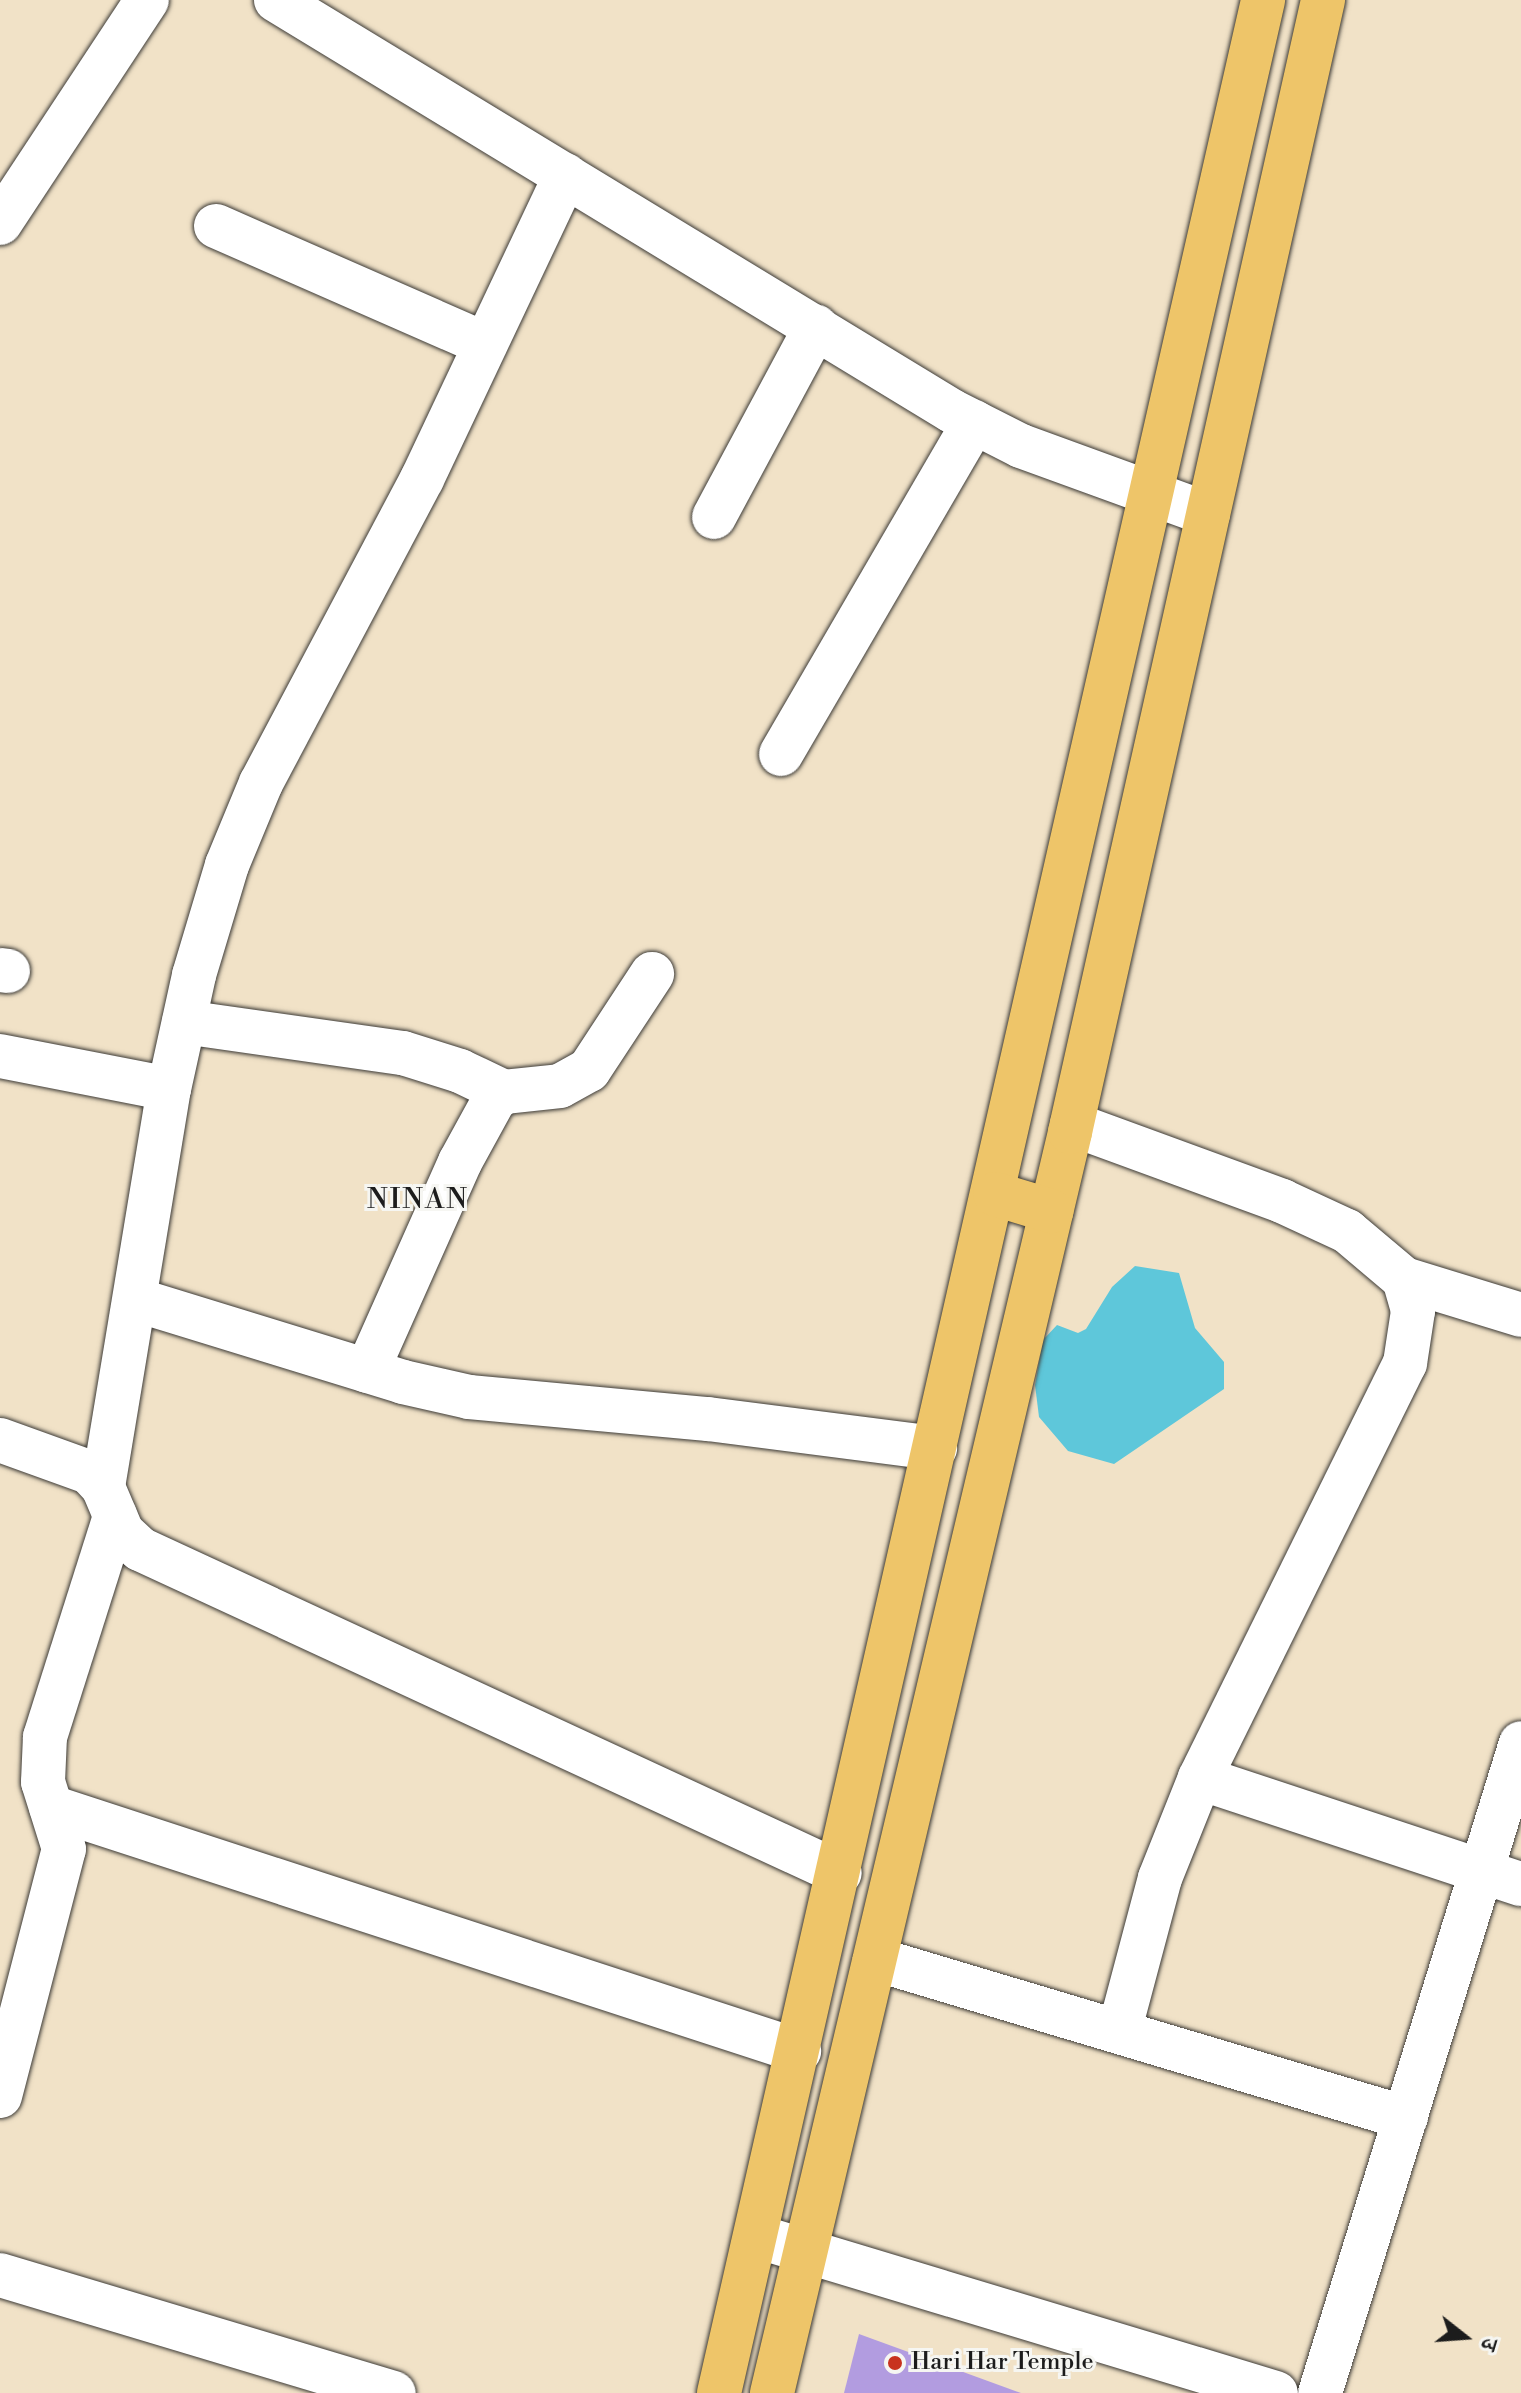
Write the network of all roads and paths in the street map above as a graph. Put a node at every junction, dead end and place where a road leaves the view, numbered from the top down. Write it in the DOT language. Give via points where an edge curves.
graph roads {
  1 [pos="147,0"];
  2 [pos="276,0"];
  3 [pos="1263,0"];
  4 [pos="1323,0"];
  5 [pos="566,175"];
  6 [pos="0,223"];
  7 [pos="216,226"];
  8 [pos="816,327"];
  9 [pos="485,344"];
  10 [pos="974,422"];
  11 [pos="1153,498"];
  12 [pos="1208,514"];
  13 [pos="714,517"];
  14 [pos="781,754"];
  15 [pos="652,974"];
  16 [pos="184,1022"];
  17 [pos="0,1056"];
  18 [pos="169,1089"];
  19 [pos="504,1092"];
  20 [pos="1072,1124"];
  21 [pos="995,1194"];
  22 [pos="1051,1211"];
  23 [pos="1404,1279"];
  24 [pos="137,1300"];
  25 [pos="1521,1315"];
  26 [pos="367,1371"];
  27 [pos="0,1440"];
  28 [pos="935,1448"];
  29 [pos="109,1501"];
  30 [pos="1521,1743"];
  31 [pos="1200,1778"];
  32 [pos="51,1807"];
  33 [pos="840,1873"];
  34 [pos="1502,1877"];
  35 [pos="875,1959"];
  36 [pos="1119,2032"];
  37 [pos="799,2051"];
  38 [pos="0,2096"];
  39 [pos="1406,2118"];
  40 [pos="756,2236"];
  41 [pos="806,2251"];
  42 [pos="0,2275"];
  43 [pos="394,2393"];
  44 [pos="719,2393"];
  45 [pos="772,2393"];
  46 [pos="1276,2393"];
  47 [pos="1320,2393"];
  1 -- 6 [label="street"];
  2 -- 5 [label="street"];
  3 -- 11 [label="main road"];
  4 -- 12 [label="main road"];
  5 -- 8 [label="street"];
  5 -- 9 [label="street"];
  7 -- 9 [label="street"];
  8 -- 10 [label="street"];
  8 -- 13 [label="street"];
  9 -- 16 [label="street" via="422,479 261,783 227,865"];
  10 -- 11 [label="street"];
  10 -- 14 [label="street"];
  11 -- 12 [label="street"];
  11 -- 21 [label="main road"];
  12 -- 20 [label="main road"];
  15 -- 19 [label="street" via="589,1070 560,1086"];
  16 -- 18 [label="street"];
  16 -- 19 [label="street" via="403,1053"];
  17 -- 18 [label="street"];
  18 -- 24 [label="street"];
  19 -- 26 [label="street" via="460,1162"];
  20 -- 22 [label="main road"];
  20 -- 23 [label="street" via="1282,1201 1347,1231"];
  21 -- 22 [label="main road"];
  21 -- 28 [label="main road"];
  22 -- 35 [label="main road"];
  23 -- 25 [label="street"];
  23 -- 31 [label="street" via="1413,1311 1405,1363"];
  24 -- 26 [label="street"];
  24 -- 29 [label="street"];
  26 -- 28 [label="street" via="469,1397 708,1419"];
  27 -- 29 [label="street" via="69,1462"];
  28 -- 33 [label="main road"];
  29 -- 32 [label="street" via="45,1737 43,1782"];
  29 -- 33 [label="street" via="130,1543 140,1549"];
  30 -- 34 [label="street"];
  31 -- 34 [label="street"];
  31 -- 36 [label="street" via="1160,1878"];
  32 -- 37 [label="street"];
  32 -- 38 [label="street" via="61,1827 62,1861"];
  33 -- 37 [label="main road"];
  34 -- 39 [label="street"];
  35 -- 36 [label="street"];
  35 -- 41 [label="main road"];
  36 -- 39 [label="street"];
  37 -- 40 [label="main road"];
  39 -- 47 [label="street"];
  40 -- 41 [label="street"];
  40 -- 44 [label="main road"];
  41 -- 45 [label="main road"];
  41 -- 46 [label="street"];
  42 -- 43 [label="street"];
}
